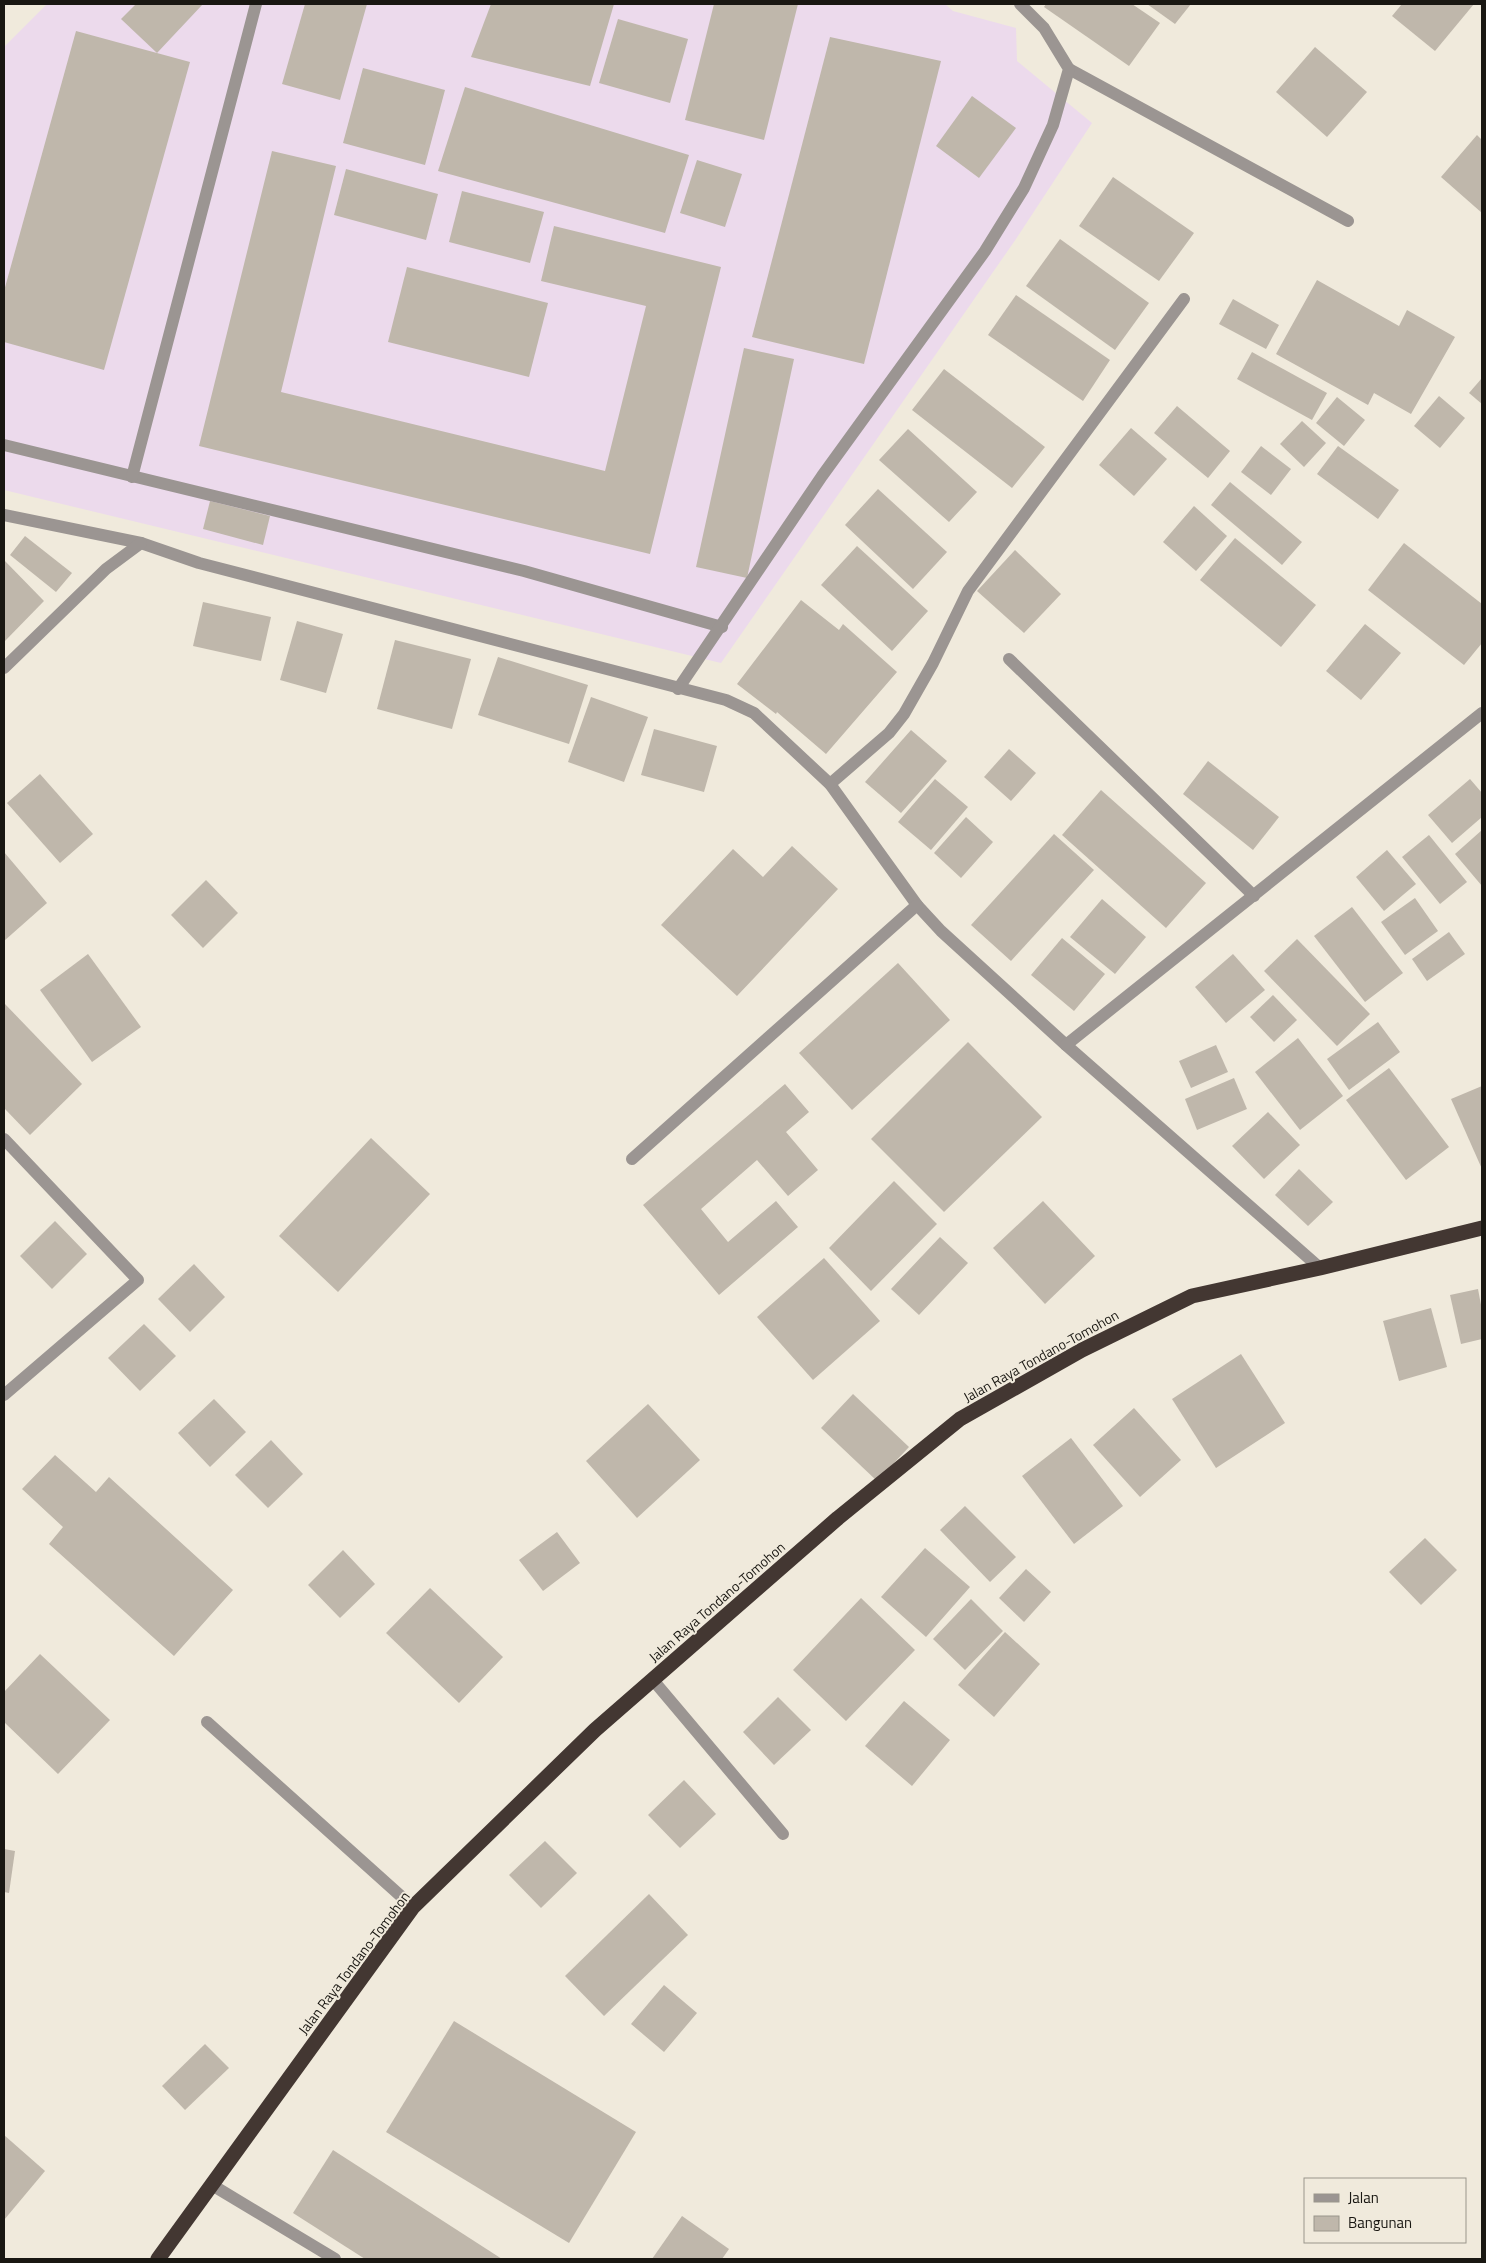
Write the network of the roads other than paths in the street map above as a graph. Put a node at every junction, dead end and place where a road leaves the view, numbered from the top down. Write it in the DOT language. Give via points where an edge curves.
graph roads {
  1 [pos="256,4"];
  2 [pos="1020,4"];
  3 [pos="1069,69"];
  4 [pos="1348,221"];
  5 [pos="1184,299"];
  6 [pos="4,446"];
  7 [pos="132,477"];
  8 [pos="4,516"];
  9 [pos="141,543"];
  10 [pos="722,627"];
  11 [pos="1009,659"];
  12 [pos="4,668"];
  13 [pos="678,689"];
  14 [pos="1482,713"];
  15 [pos="830,784"];
  16 [pos="1254,896"];
  17 [pos="917,905"];
  18 [pos="1066,1045"];
  19 [pos="4,1139"];
  20 [pos="632,1159"];
  21 [pos="1482,1228"];
  22 [pos="1320,1268"];
  23 [pos="4,1394"];
  24 [pos="652,1680"];
  25 [pos="207,1722"];
  26 [pos="783,1834"];
  27 [pos="413,1907"];
  28 [pos="212,2185"];
  29 [pos="158,2259"];
  30 [pos="335,2259"];
  1 -- 7 [label="street"];
  2 -- 3 [label="street" via="1044,28"];
  3 -- 4 [label="street"];
  3 -- 10 [label="street" via="1053,125 1024,188 985,251 822,476"];
  5 -- 15 [label="street" via="968,591 904,714 889,732"];
  6 -- 7 [label="street"];
  7 -- 10 [label="street" via="524,571"];
  8 -- 9 [label="street"];
  9 -- 12 [label="street" via="106,569"];
  9 -- 13 [label="street" via="209,566"];
  10 -- 13 [label="street"];
  11 -- 16 [label="street"];
  13 -- 15 [label="street" via="726,700 754,713"];
  14 -- 16 [label="street"];
  15 -- 17 [label="street"];
  16 -- 18 [label="street"];
  17 -- 18 [label="street" via="953,943"];
  17 -- 20 [label="street"];
  18 -- 22 [label="street"];
  19 -- 23 [label="street" via="138,1280"];
  21 -- 22 [label="highway, Jalan Raya Tondano-Tomohon"];
  22 -- 24 [label="highway, Jalan Raya Tondano-Tomohon" via="1192,1296 1082,1350 960,1419 838,1518"];
  24 -- 26 [label="street"];
  24 -- 27 [label="highway, Jalan Raya Tondano-Tomohon" via="595,1730"];
  25 -- 27 [label="street"];
  27 -- 28 [label="highway, Jalan Raya Tondano-Tomohon"];
  28 -- 29 [label="highway, Jalan Raya Tondano-Tomohon"];
  28 -- 30 [label="street"];
}
